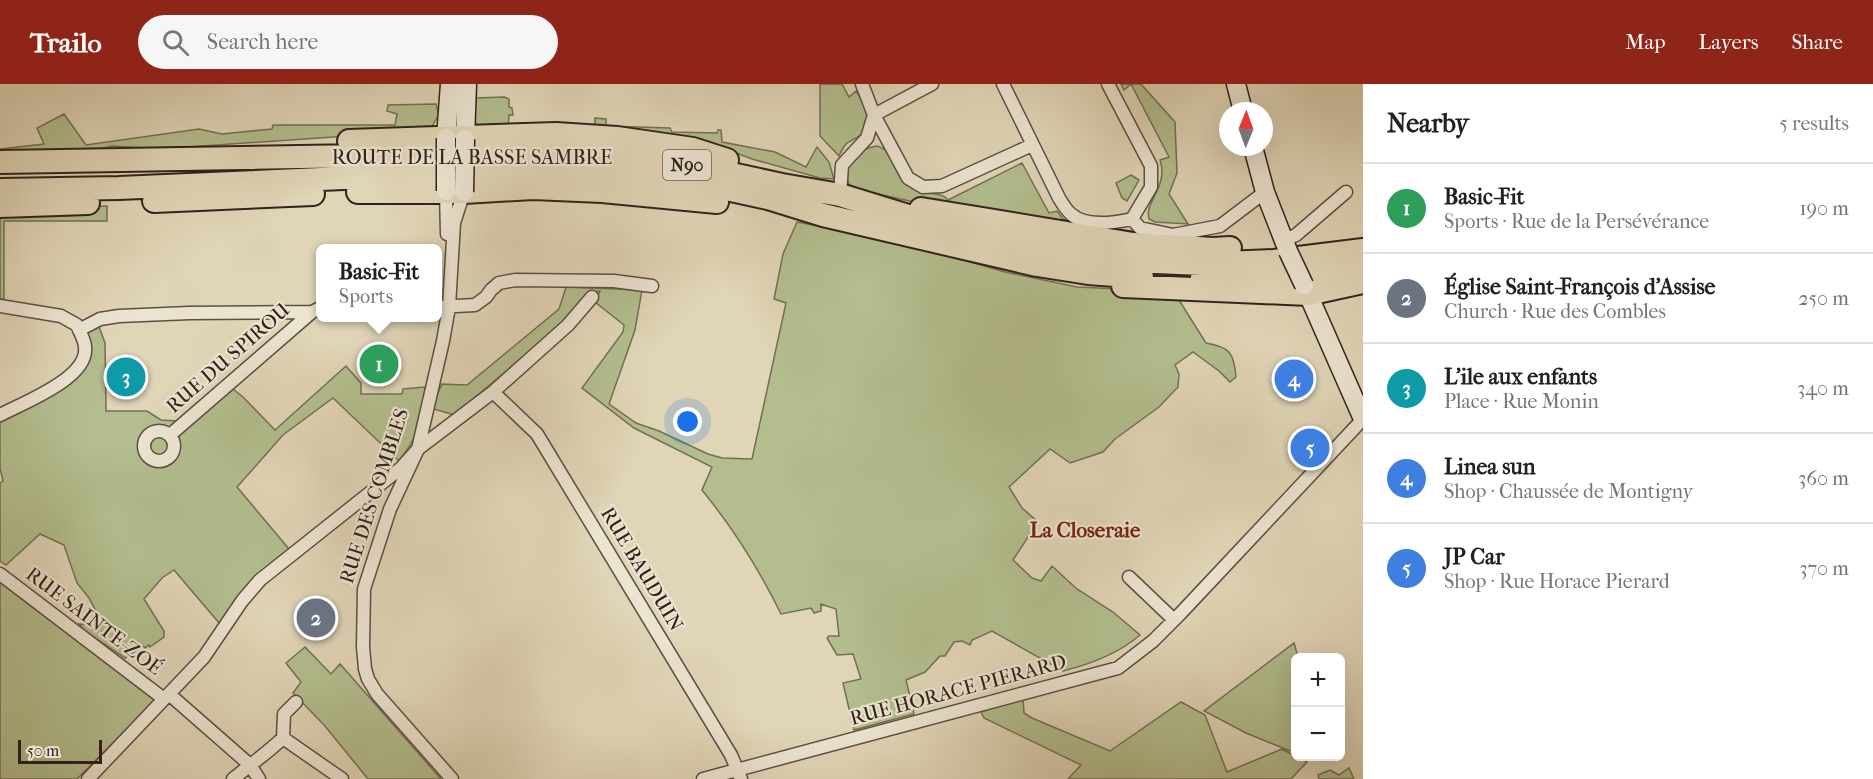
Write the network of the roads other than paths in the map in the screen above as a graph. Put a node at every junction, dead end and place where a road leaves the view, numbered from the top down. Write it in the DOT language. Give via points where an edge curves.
graph roads {
  1 [pos="450,84"];
  2 [pos="466,84"];
  3 [pos="862,84"];
  4 [pos="932,84"];
  5 [pos="1004,84"];
  6 [pos="1108,84"];
  7 [pos="1236,84"];
  8 [pos="1241,102"];
  9 [pos="874,115"];
  10 [pos="456,138"];
  11 [pos="1032,144"];
  12 [pos="1255,156"];
  13 [pos="0,162"];
  14 [pos="54,162"];
  15 [pos="782,185"];
  16 [pos="120,188"];
  17 [pos="0,190"];
  18 [pos="455,192"];
  19 [pos="1265,192"];
  20 [pos="1346,192"];
  21 [pos="850,198"];
  22 [pos="36,205"];
  23 [pos="0,206"];
  24 [pos="823,215"];
  25 [pos="1132,219"];
  26 [pos="868,225"];
  27 [pos="1363,236"];
  28 [pos="1285,246"];
  29 [pos="1363,250"];
  30 [pos="1363,267"];
  31 [pos="1363,282"];
  32 [pos="652,286"];
  33 [pos="1306,290"];
  34 [pos="592,297"];
  35 [pos="0,306"];
  36 [pos="443,307"];
  37 [pos="316,310"];
  38 [pos="79,330"];
  39 [pos="493,392"];
  40 [pos="1359,398"];
  41 [pos="0,415"];
  42 [pos="1363,419"];
  43 [pos="170,435"];
  44 [pos="418,449"];
  45 [pos="0,574"];
  46 [pos="1129,577"];
  47 [pos="1174,620"];
  48 [pos="166,696"];
  49 [pos="296,702"];
  50 [pos="283,738"];
  51 [pos="250,765"];
  52 [pos="739,774"];
  53 [pos="88,779"];
  54 [pos="233,779"];
  55 [pos="259,779"];
  56 [pos="342,779"];
  57 [pos="452,779"];
  58 [pos="703,779"];
  1 -- 10 [label="main road"];
  2 -- 10 [label="main road"];
  3 -- 9 [label="street"];
  4 -- 9 [label="street"];
  5 -- 11 [label="street"];
  6 -- 25 [label="street" via="1151,166 1151,187"];
  7 -- 8 [label="main road"];
  9 -- 11 [label="street" via="908,178 923,187 942,186"];
  9 -- 21 [label="street" via="867,138 842,165"];
  10 -- 14 [label="highway" via="124,150"];
  10 -- 15 [label="highway" via="556,134 617,138 693,149 770,173"];
  10 -- 18 [label="main road, bridge"];
  11 -- 25 [label="street" via="1070,213 1080,220 1115,223"];
  12 -- 19 [label="main road"];
  13 -- 14 [label="highway, ROUTE DE LA BASSE SAMBRE / N90"];
  14 -- 15 [label="highway, ROUTE DE LA BASSE SAMBRE / N90" via="535,153 619,156 699,167"];
  15 -- 21 [label="highway, ROUTE DE LA BASSE SAMBRE / N90"];
  16 -- 17 [label="highway, ROUTE DE LA BASSE SAMBRE / N90"];
  16 -- 22 [label="highway"];
  16 -- 24 [label="highway, ROUTE DE LA BASSE SAMBRE / N90" via="433,174 605,173 722,188"];
  18 -- 22 [label="highway" via="353,192"];
  18 -- 24 [label="highway" via="533,188 602,192"];
  18 -- 36 [label="street, RUE DES COMBLES"];
  18 -- 36 [label="street, RUE DES COMBLES"];
  19 -- 25 [label="street" via="1220,226 1173,235 1140,228"];
  19 -- 28 [label="main road"];
  20 -- 28 [label="street"];
  21 -- 28 [label="highway" via="1132,244 1213,249"];
  21 -- 29 [label="highway, ROUTE DE LA BASSE SAMBRE / N90" via="960,232 1037,249 1133,261 1274,261"];
  22 -- 23 [label="highway"];
  24 -- 26 [label="highway, ROUTE DE LA BASSE SAMBRE / N90"];
  26 -- 30 [label="highway, ROUTE DE LA BASSE SAMBRE / N90" via="1037,265 1145,277 1249,279"];
  26 -- 33 [label="highway" via="940,253 1061,282 1220,292"];
  27 -- 28 [label="highway"];
  28 -- 33 [label="main road, bridge"];
  31 -- 33 [label="highway"];
  32 -- 36 [label="street" via="614,281 515,280 499,283 474,305"];
  33 -- 40 [label="main road"];
  34 -- 39 [label="street" via="568,325"];
  35 -- 38 [label="street" via="61,316"];
  36 -- 44 [label="street, RUE DES COMBLES" via="444,341"];
  37 -- 38 [label="street" via="119,316 100,319"];
  37 -- 43 [label="street, RUE DU SPIROU"];
  38 -- 41 [label="street" via="86,348 72,376"];
  39 -- 44 [label="street"];
  39 -- 52 [label="street, RUE BAUDUIN" via="537,434 696,695"];
  40 -- 42 [label="main road"];
  42 -- 47 [label="street, RUE HORACE PIERARD"];
  44 -- 48 [label="street" via="401,468 260,580 204,657"];
  44 -- 57 [label="street, RUE DES COMBLES" via="390,509 364,589 365,669 371,687"];
  45 -- 48 [label="street, RUE SAINTE-ZOÉ"];
  46 -- 47 [label="street"];
  47 -- 52 [label="street, RUE HORACE PIERARD" via="1118,668"];
  48 -- 51 [label="street, RUE SAINTE-ZOÉ"];
  48 -- 53 [label="street"];
  49 -- 50 [label="street" via="285,714"];
  50 -- 51 [label="street"];
  50 -- 56 [label="street"];
  51 -- 54 [label="street"];
  51 -- 55 [label="street, RUE SAINTE-ZOÉ"];
  52 -- 58 [label="street, RUE HORACE PIERARD"];
}
